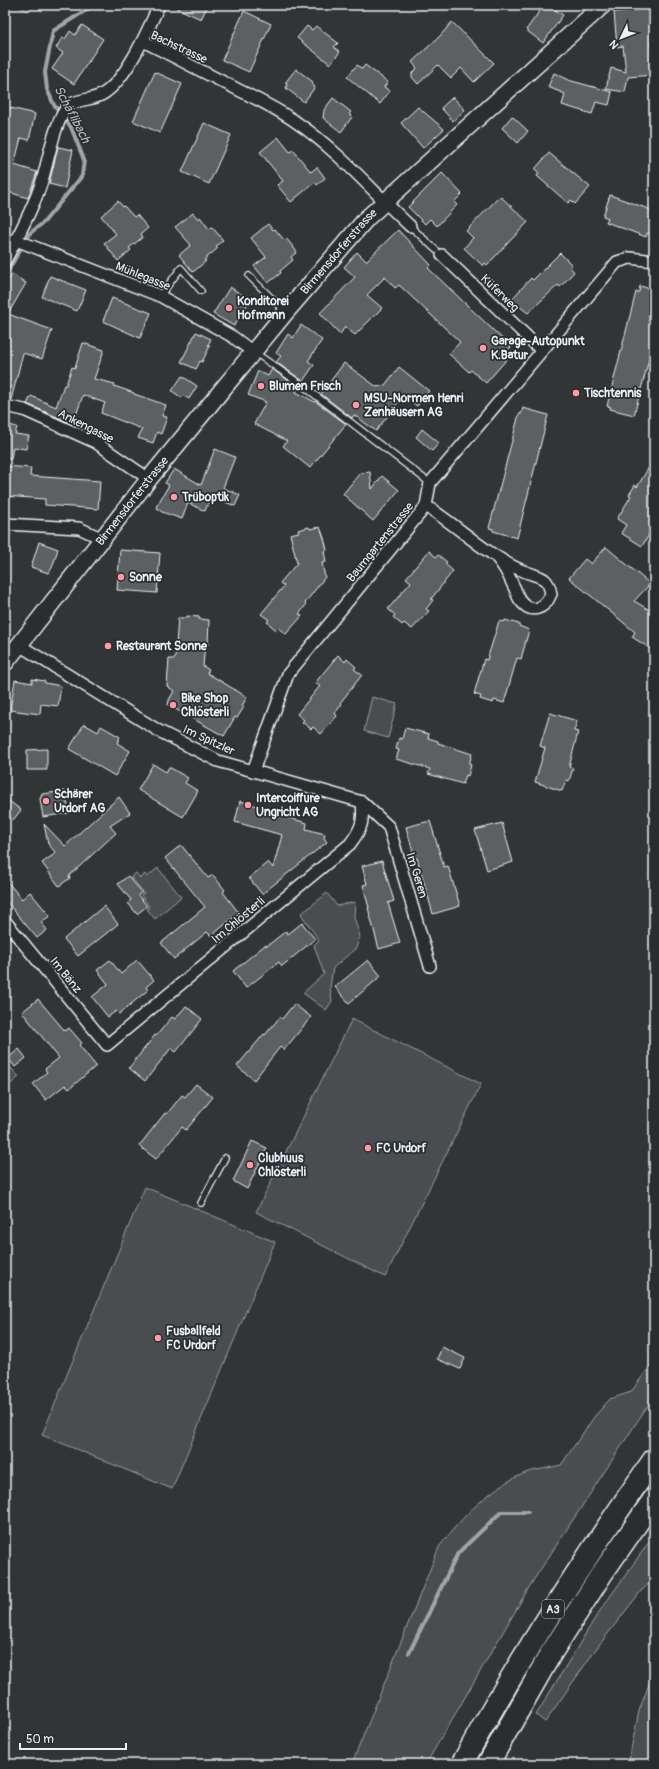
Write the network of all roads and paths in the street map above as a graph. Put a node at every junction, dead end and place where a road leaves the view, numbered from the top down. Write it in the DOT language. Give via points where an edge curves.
graph roads {
  1 [pos="159,5"];
  2 [pos="603,5"];
  3 [pos="143,41"];
  4 [pos="384,202"];
  5 [pos="410,226"];
  6 [pos="22,243"];
  7 [pos="439,252"];
  8 [pos="5,261"];
  9 [pos="654,261"];
  10 [pos="249,276"];
  11 [pos="201,291"];
  12 [pos="160,296"];
  13 [pos="286,312"];
  14 [pos="541,350"];
  15 [pos="253,352"];
  16 [pos="5,406"];
  17 [pos="149,479"];
  18 [pos="430,483"];
  19 [pos="426,506"];
  20 [pos="5,524"];
  21 [pos="102,538"];
  22 [pos="497,558"];
  23 [pos="19,644"];
  24 [pos="5,663"];
  25 [pos="252,771"];
  26 [pos="362,802"];
  27 [pos="5,921"];
  28 [pos="430,966"];
  29 [pos="107,1045"];
  30 [pos="225,1158"];
  31 [pos="201,1203"];
  32 [pos="654,1459"];
  33 [pos="654,1498"];
  34 [pos="462,1764"];
  35 [pos="488,1764"];
  1 -- 3 [label="street"];
  2 -- 4 [label="main road, Birmensdorferstrasse"];
  3 -- 4 [label="street, Bachstrasse" via="269,105 296,122 347,163"];
  3 -- 6 [label="street, Bachstrasse" via="113,87 100,96 73,103 66,110"];
  4 -- 5 [label="street, Küferweg"];
  4 -- 13 [label="main road, Birmensdorferstrasse" via="367,218"];
  5 -- 7 [label="lane, Küferweg"];
  6 -- 8 [label="street, Bachstrasse"];
  6 -- 12 [label="street, Mühlegasse"];
  7 -- 14 [label="street, Küferweg"];
  9 -- 14 [label="street, Baumgartenstrasse" via="630,258 617,262"];
  10 -- 13 [label="lane"];
  11 -- 12 [label="lane" via="181,268"];
  12 -- 15 [label="street, Mühlegasse"];
  13 -- 15 [label="main road, Birmensdorferstrasse"];
  14 -- 18 [label="street, Baumgartenstrasse"];
  15 -- 17 [label="main road, Birmensdorferstrasse"];
  15 -- 18 [label="lane" via="302,385"];
  16 -- 17 [label="street, Ankengasse" via="24,410 95,442"];
  17 -- 21 [label="main road, Birmensdorferstrasse"];
  18 -- 19 [label="street, Baumgartenstrasse"];
  19 -- 22 [label="street"];
  19 -- 25 [label="street, Baumgartenstrasse" via="288,674"];
  20 -- 21 [label="street" via="79,528"];
  21 -- 23 [label="main road, Birmensdorferstrasse"];
  22 -- 22 [label="street" via="520,600 526,606 537,608 546,604 552,594 548,582 543,577 511,566"];
  23 -- 24 [label="main road, Birmensdorferstrasse"];
  23 -- 25 [label="street, Im Spitzler" via="159,731 218,762"];
  25 -- 26 [label="street, Im Spitzler"];
  26 -- 28 [label="street, Im Geren" via="389,827"];
  26 -- 29 [label="street, Im Chlösterli" via="361,829 350,844"];
  27 -- 29 [label="street, Im Bänz"];
  30 -- 31 [label="lane"];
  32 -- 34 [label="highway, A3" via="536,1635 491,1709"];
  33 -- 35 [label="highway, A3" via="550,1655"];
}
